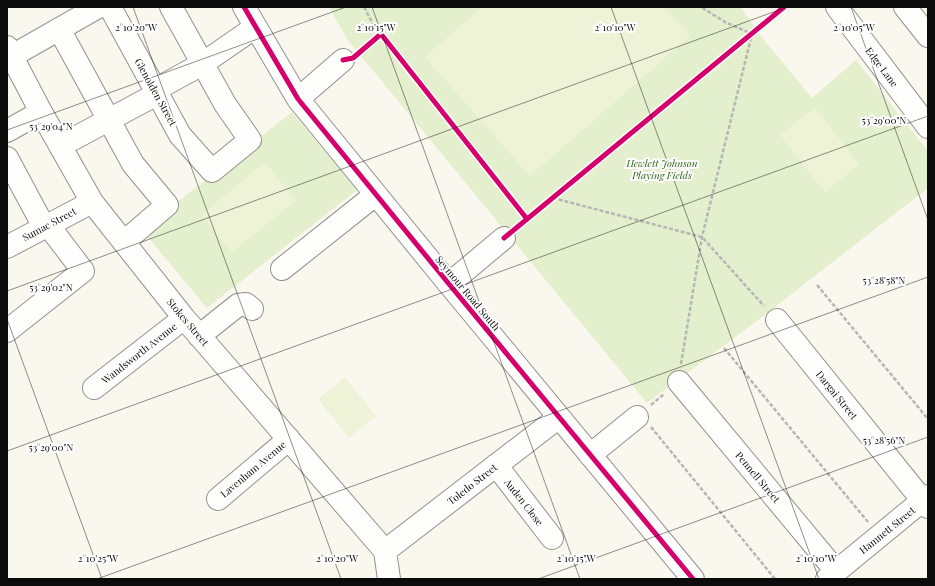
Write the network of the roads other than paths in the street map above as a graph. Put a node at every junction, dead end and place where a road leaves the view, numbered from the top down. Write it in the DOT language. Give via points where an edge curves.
graph roads {
  1 [pos="98,7"];
  2 [pos="110,7"];
  3 [pos="171,7"];
  4 [pos="244,7"];
  5 [pos="836,7"];
  6 [pos="905,7"];
  7 [pos="254,28"];
  8 [pos="59,29"];
  9 [pos="928,36"];
  10 [pos="10,56"];
  11 [pos="343,60"];
  12 [pos="202,64"];
  13 [pos="156,92"];
  14 [pos="298,99"];
  15 [pos="41,112"];
  16 [pos="108,120"];
  17 [pos="928,127"];
  18 [pos="7,131"];
  19 [pos="60,146"];
  20 [pos="7,158"];
  21 [pos="375,195"];
  22 [pos="92,202"];
  23 [pos="46,226"];
  24 [pos="504,238"];
  25 [pos="124,242"];
  26 [pos="7,247"];
  27 [pos="282,269"];
  28 [pos="449,284"];
  29 [pos="252,309"];
  30 [pos="184,318"];
  31 [pos="777,320"];
  32 [pos="7,331"];
  33 [pos="200,336"];
  34 [pos="679,382"];
  35 [pos="94,388"];
  36 [pos="639,416"];
  37 [pos="559,417"];
  38 [pos="289,439"];
  39 [pos="590,455"];
  40 [pos="496,466"];
  41 [pos="218,499"];
  42 [pos="926,501"];
  43 [pos="552,538"];
  44 [pos="385,550"];
  45 [pos="832,575"];
  46 [pos="389,579"];
  47 [pos="693,579"];
  1 -- 8 [label="street"];
  2 -- 13 [label="street, Glenolden Street"];
  3 -- 12 [label="street"];
  4 -- 7 [label="street, Seymour Road South"];
  5 -- 17 [label="street, Edge Lane"];
  6 -- 9 [label="street"];
  7 -- 12 [label="street"];
  7 -- 14 [label="street, Seymour Road South"];
  8 -- 10 [label="street"];
  8 -- 16 [label="street"];
  10 -- 15 [label="street, Stokes Street"];
  11 -- 14 [label="street"];
  12 -- 13 [label="street"];
  12 -- 13 [label="street, Glenolden Street" via="250,140 212,171 180,135"];
  13 -- 16 [label="street"];
  14 -- 21 [label="street, Seymour Road South"];
  15 -- 18 [label="street"];
  15 -- 19 [label="street, Stokes Street"];
  16 -- 19 [label="street"];
  16 -- 25 [label="street" via="133,164 166,205"];
  19 -- 22 [label="street, Stokes Street"];
  20 -- 23 [label="street"];
  21 -- 27 [label="street"];
  21 -- 28 [label="street, Seymour Road South"];
  22 -- 23 [label="street, Sumac Street"];
  22 -- 25 [label="street, Stokes Street"];
  23 -- 26 [label="street, Sumac Street"];
  23 -- 32 [label="street" via="84,271"];
  24 -- 28 [label="street"];
  25 -- 30 [label="street, Stokes Street"];
  28 -- 37 [label="street, Seymour Road South"];
  29 -- 33 [label="street" via="246,304 238,305"];
  30 -- 33 [label="street, Stokes Street"];
  30 -- 35 [label="street, Wandsworth Avenue"];
  31 -- 42 [label="street, Dargai Street"];
  33 -- 38 [label="street, Stokes Street"];
  34 -- 45 [label="street, Pennell Street"];
  36 -- 39 [label="street"];
  37 -- 39 [label="street, Seymour Road South"];
  37 -- 40 [label="street, Toledo Street"];
  38 -- 41 [label="street, Lavenham Avenue"];
  38 -- 44 [label="street, Stokes Street"];
  39 -- 47 [label="street, Seymour Road South"];
  40 -- 43 [label="street, Auden Close"];
  40 -- 44 [label="street, Toledo Street"];
  42 -- 45 [label="street, Hamnett Street"];
  44 -- 46 [label="street"];
}
